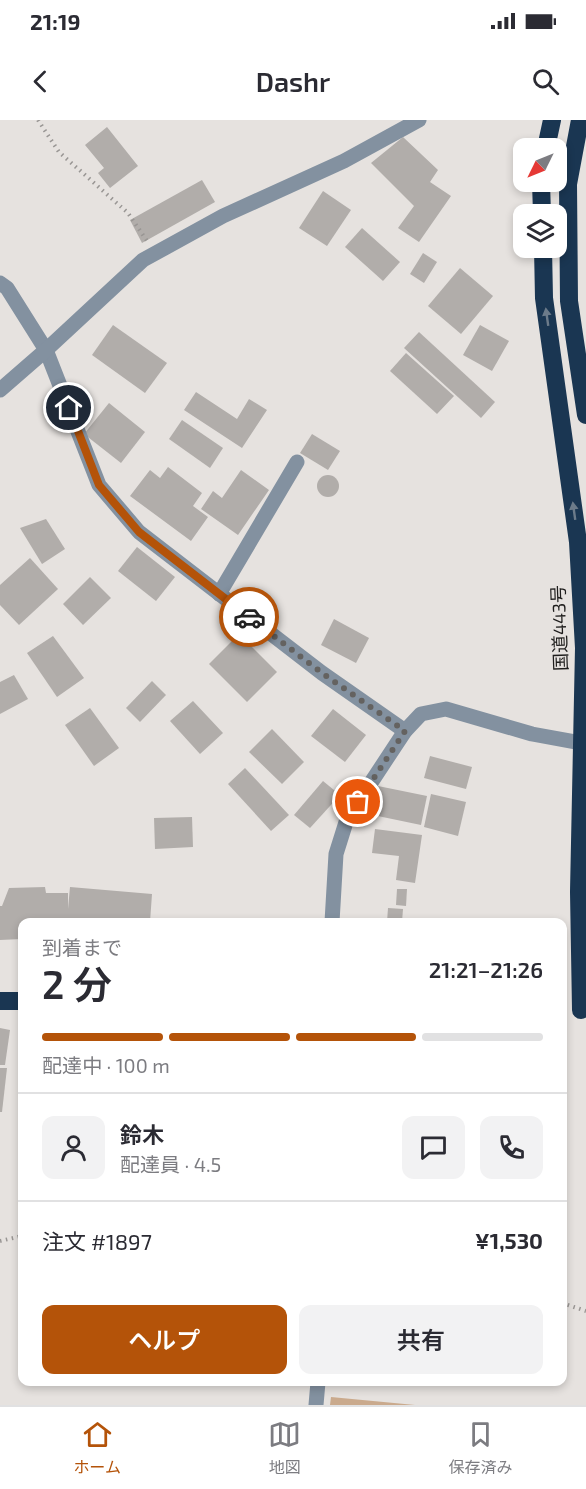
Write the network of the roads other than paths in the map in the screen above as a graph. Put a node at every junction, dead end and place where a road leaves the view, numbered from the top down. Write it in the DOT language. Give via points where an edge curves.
graph roads {
  1 [pos="419,120"];
  2 [pos="552,120"];
  3 [pos="580,120"];
  4 [pos="548,138"];
  5 [pos="543,258"];
  6 [pos="0,283"];
  7 [pos="46,350"];
  8 [pos="0,390"];
  9 [pos="586,415"];
  10 [pos="297,462"];
  11 [pos="219,594"];
  12 [pos="405,731"];
  13 [pos="586,744"];
  14 [pos="332,918"];
  15 [pos="0,1001"];
  16 [pos="18,1002"];
  17 [pos="576,1010"];
  18 [pos="318,1386"];
  19 [pos="316,1405"];
  1 -- 7 [label="street" via="344,161 223,216 143,260"];
  2 -- 4 [label="highway"];
  3 -- 9 [label="highway" via="568,184 569,301"];
  17 -- 5 [label="highway, 国道443号, one-way" via="584,648 578,542 544,298"];
  6 -- 7 [label="street"];
  7 -- 8 [label="street"];
  7 -- 11 [label="street" via="99,485 139,532"];
  10 -- 11 [label="street"];
  11 -- 12 [label="street"];
  12 -- 13 [label="street" via="421,714 446,709 532,734"];
  12 -- 14 [label="street" via="347,819 336,854"];
  15 -- 16 [label="highway"];
  18 -- 19 [label="street"];
}
